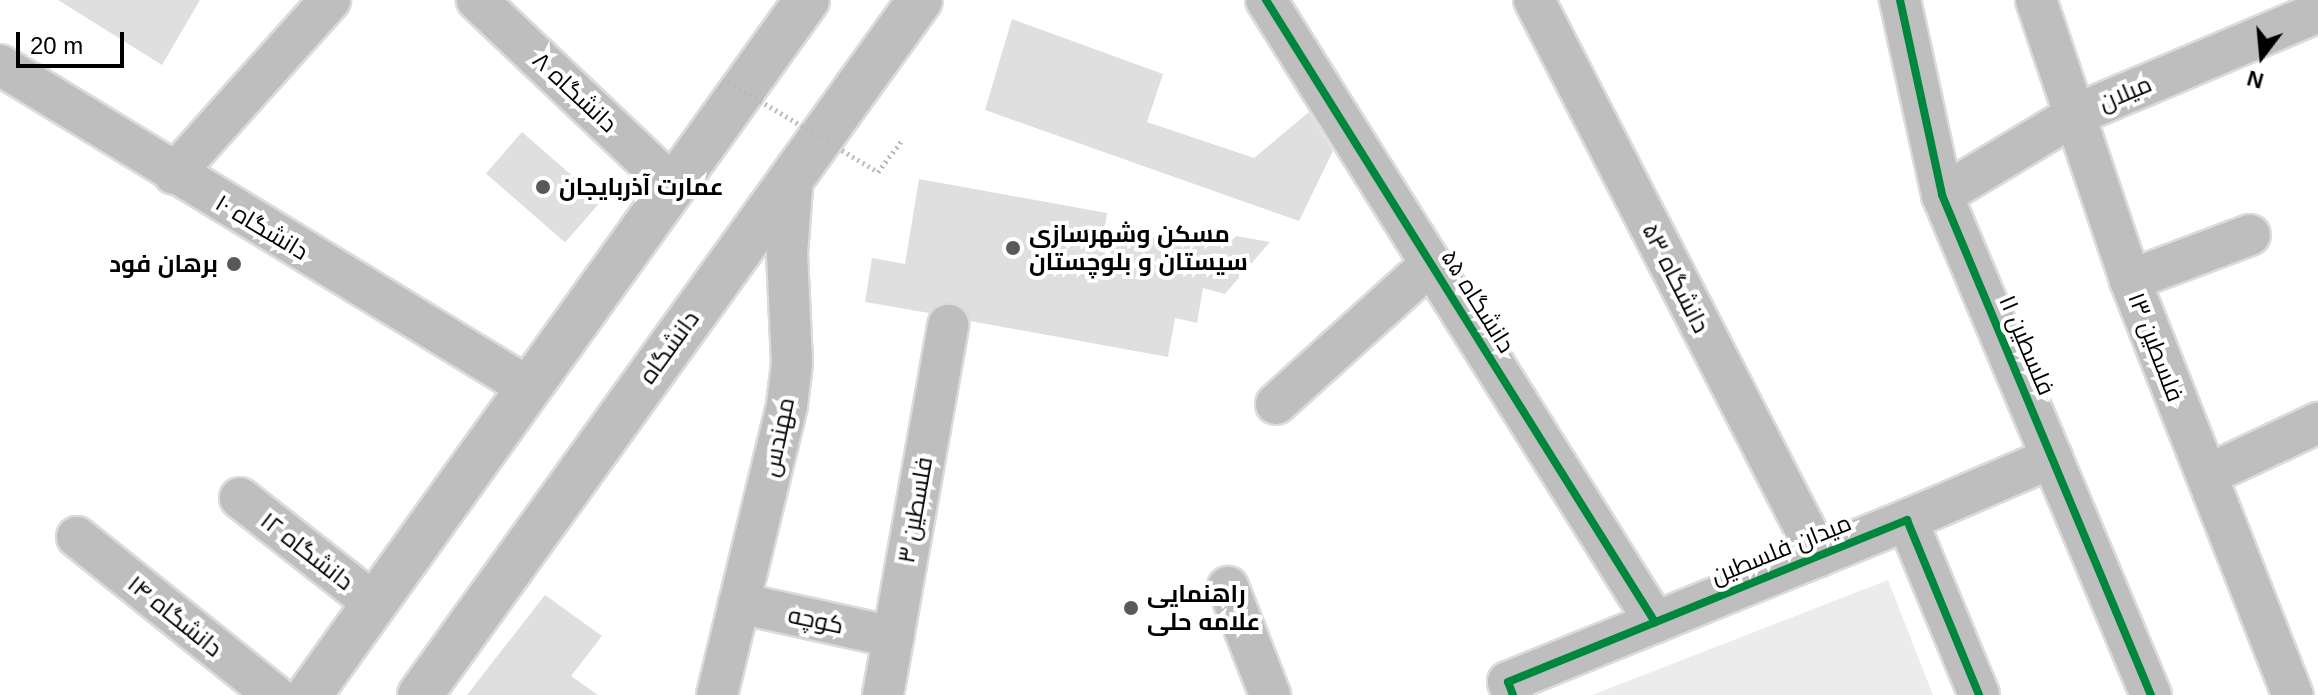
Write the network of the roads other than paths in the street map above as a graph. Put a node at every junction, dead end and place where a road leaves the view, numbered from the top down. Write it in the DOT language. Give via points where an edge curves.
graph roads {
  1 [pos="330,0"];
  2 [pos="477,0"];
  3 [pos="807,0"];
  4 [pos="920,0"];
  5 [pos="1266,0"];
  6 [pos="1534,0"];
  7 [pos="1900,0"];
  8 [pos="2036,0"];
  9 [pos="2299,11"];
  10 [pos="0,65"];
  11 [pos="2077,114"];
  12 [pos="174,174"];
  13 [pos="793,174"];
  14 [pos="672,185"];
  15 [pos="1942,195"];
  16 [pos="2250,235"];
  17 [pos="1431,264"];
  18 [pos="2130,280"];
  19 [pos="948,325"];
  20 [pos="526,386"];
  21 [pos="1276,404"];
  22 [pos="2318,423"];
  23 [pos="2052,458"];
  24 [pos="2207,475"];
  25 [pos="240,498"];
  26 [pos="1907,520"];
  27 [pos="77,537"];
  28 [pos="1819,556"];
  29 [pos="1228,587"];
  30 [pos="374,603"];
  31 [pos="739,603"];
  32 [pos="1655,622"];
  33 [pos="893,637"];
  34 [pos="2294,689"];
  35 [pos="1499,691"];
  36 [pos="274,695"];
  37 [pos="309,695"];
  38 [pos="420,695"];
  39 [pos="717,695"];
  40 [pos="883,695"];
  41 [pos="1270,695"];
  42 [pos="1979,695"];
  43 [pos="2151,695"];
  1 -- 12 [label="street"];
  2 -- 14 [label="street, دانشگاه ۸"];
  3 -- 14 [label="main road"];
  4 -- 13 [label="main road, دانشگاه"];
  5 -- 17 [label="street, دانشگاه ۵۵"];
  6 -- 28 [label="street, دانشگاه ۵۳"];
  7 -- 15 [label="street, فلسطین ۱۱"];
  8 -- 11 [label="street, فلسطین ۱۳"];
  9 -- 11 [label="street, میلان"];
  10 -- 12 [label="street, دانشگاه ۱۰"];
  11 -- 15 [label="street, میلان"];
  11 -- 18 [label="street, فلسطین ۱۳"];
  12 -- 20 [label="street, دانشگاه ۱۰"];
  13 -- 31 [label="street, مهندس" via="787,254 792,363"];
  13 -- 38 [label="main road, دانشگاه"];
  14 -- 20 [label="main road"];
  15 -- 23 [label="street, فلسطین ۱۱"];
  16 -- 18 [label="street"];
  17 -- 21 [label="street"];
  17 -- 32 [label="street, دانشگاه ۵۵"];
  18 -- 24 [label="street, فلسطین ۱۳"];
  19 -- 33 [label="street, فلسطین ۳"];
  20 -- 30 [label="main road"];
  22 -- 24 [label="street"];
  23 -- 26 [label="street, میدان فلسطین"];
  23 -- 43 [label="street, فلسطین ۱۱"];
  24 -- 34 [label="street, فلسطین ۱۳"];
  25 -- 30 [label="street, دانشگاه ۱۲"];
  26 -- 28 [label="street, میدان فلسطین"];
  26 -- 42 [label="street"];
  27 -- 36 [label="street, دانشگاه ۱۴"];
  28 -- 32 [label="street, میدان فلسطین"];
  29 -- 41 [label="street"];
  30 -- 37 [label="main road"];
  31 -- 33 [label="street, کوچه"];
  31 -- 39 [label="street, مهندس"];
  32 -- 35 [label="street, میدان فلسطین"];
  33 -- 40 [label="street, فلسطین ۳"];
}
